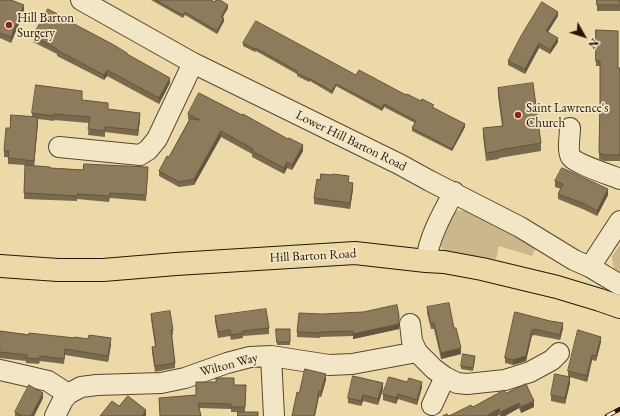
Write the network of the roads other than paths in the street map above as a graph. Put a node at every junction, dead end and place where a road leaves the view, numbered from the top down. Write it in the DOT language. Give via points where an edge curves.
graph roads {
  1 [pos="81,0"];
  2 [pos="193,63"];
  3 [pos="570,128"];
  4 [pos="59,146"];
  5 [pos="620,179"];
  6 [pos="454,192"];
  7 [pos="620,220"];
  8 [pos="426,261"];
  9 [pos="0,266"];
  10 [pos="590,267"];
  11 [pos="620,285"];
  12 [pos="620,307"];
  13 [pos="410,324"];
  14 [pos="417,352"];
  15 [pos="559,353"];
  16 [pos="272,356"];
  17 [pos="0,370"];
  18 [pos="445,378"];
  19 [pos="68,394"];
  20 [pos="432,406"];
  21 [pos="55,416"];
  22 [pos="274,416"];
  1 -- 2 [label="street, Lower Hill Barton Road"];
  2 -- 4 [label="street" via="157,139 140,155"];
  2 -- 6 [label="street, Lower Hill Barton Road"];
  3 -- 5 [label="street" via="571,157"];
  6 -- 8 [label="street" via="432,237"];
  6 -- 10 [label="street, Lower Hill Barton Road"];
  7 -- 10 [label="street"];
  8 -- 9 [label="main road, Hill Barton Road" via="355,253 103,270"];
  8 -- 12 [label="main road, Hill Barton Road" via="482,269 557,287"];
  10 -- 11 [label="street, Lower Hill Barton Road"];
  13 -- 14 [label="street" via="412,341"];
  14 -- 16 [label="street, Wilton Way" via="352,364 329,365"];
  14 -- 18 [label="street"];
  15 -- 18 [label="street" via="552,360 530,372 505,380 467,384"];
  16 -- 19 [label="street, Wilton Way" via="250,357 161,383 81,387"];
  16 -- 22 [label="street"];
  17 -- 19 [label="street" via="48,381"];
  18 -- 20 [label="street"];
  19 -- 21 [label="street"];
}
